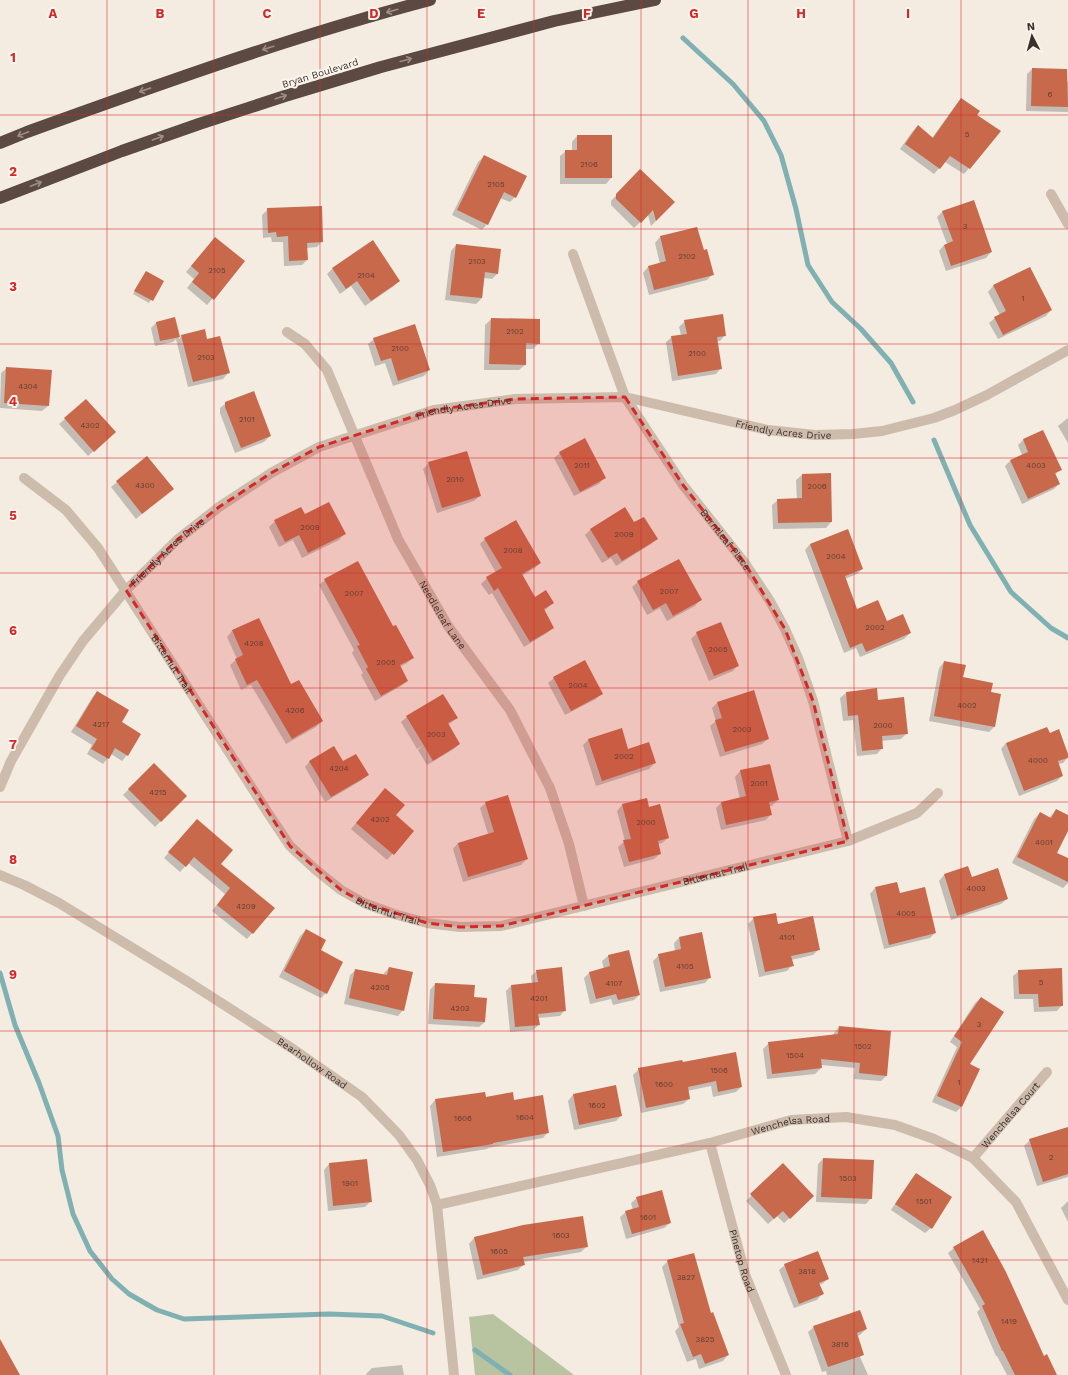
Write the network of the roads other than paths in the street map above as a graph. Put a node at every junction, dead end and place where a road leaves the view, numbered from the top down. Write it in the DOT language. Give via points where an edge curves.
graph roads {
  1 [pos="430,0"];
  2 [pos="655,0"];
  3 [pos="0,143"];
  4 [pos="1051,194"];
  5 [pos="0,198"];
  6 [pos="1068,224"];
  7 [pos="573,254"];
  8 [pos="287,332"];
  9 [pos="1068,350"];
  10 [pos="625,397"];
  11 [pos="355,435"];
  12 [pos="24,478"];
  13 [pos="126,590"];
  14 [pos="0,787"];
  15 [pos="938,793"];
  16 [pos="848,840"];
  17 [pos="0,875"];
  18 [pos="584,906"];
  19 [pos="1047,1072"];
  20 [pos="710,1143"];
  21 [pos="973,1158"];
  22 [pos="437,1205"];
  23 [pos="1068,1300"];
  24 [pos="454,1375"];
  25 [pos="786,1375"];
  1 -- 3 [label="highway, one-way" via="283,43"];
  5 -- 2 [label="highway, Bryan Boulevard, one-way" via="192,126 307,89 554,21"];
  4 -- 6 [label="street"];
  7 -- 10 [label="street, Burntleaf Place"];
  8 -- 11 [label="street, Needleleaf Lane" via="305,344 327,370"];
  9 -- 10 [label="street, Friendly Acres Drive" via="956,410 882,431 815,435 768,430"];
  10 -- 11 [label="street, Friendly Acres Drive" via="515,398 434,410"];
  10 -- 16 [label="street, Burntleaf Place" via="683,485 744,562 785,629 813,701"];
  11 -- 13 [label="street, Friendly Acres Drive" via="319,447 271,473 219,507 177,540"];
  11 -- 18 [label="street, Needleleaf Lane" via="398,539 448,626 510,710 550,788 569,844"];
  12 -- 13 [label="street, Bitternut Trail" via="66,510 98,548"];
  13 -- 14 [label="street, Friendly Acres Drive" via="83,641 60,675 11,761"];
  13 -- 18 [label="street, Bitternut Trail" via="290,846 341,890 364,903 394,914 427,923 460,927 502,926"];
  15 -- 16 [label="street, Bitternut Trail" via="917,812"];
  16 -- 18 [label="street, Bitternut Trail"];
  17 -- 22 [label="street, Bearhollow Road" via="59,903 190,983 362,1097 399,1135 417,1160"];
  19 -- 21 [label="street, Wenchelsa Court"];
  20 -- 21 [label="street, Wenchelsa Road" via="791,1120 846,1117 895,1125 934,1139"];
  20 -- 22 [label="street, Wenchelsa Road"];
  20 -- 25 [label="street, Pinetop Road" via="746,1277"];
  21 -- 23 [label="street, Wenchelsa Road" via="1016,1202"];
  22 -- 24 [label="street, Bearhollow Road"];
}
